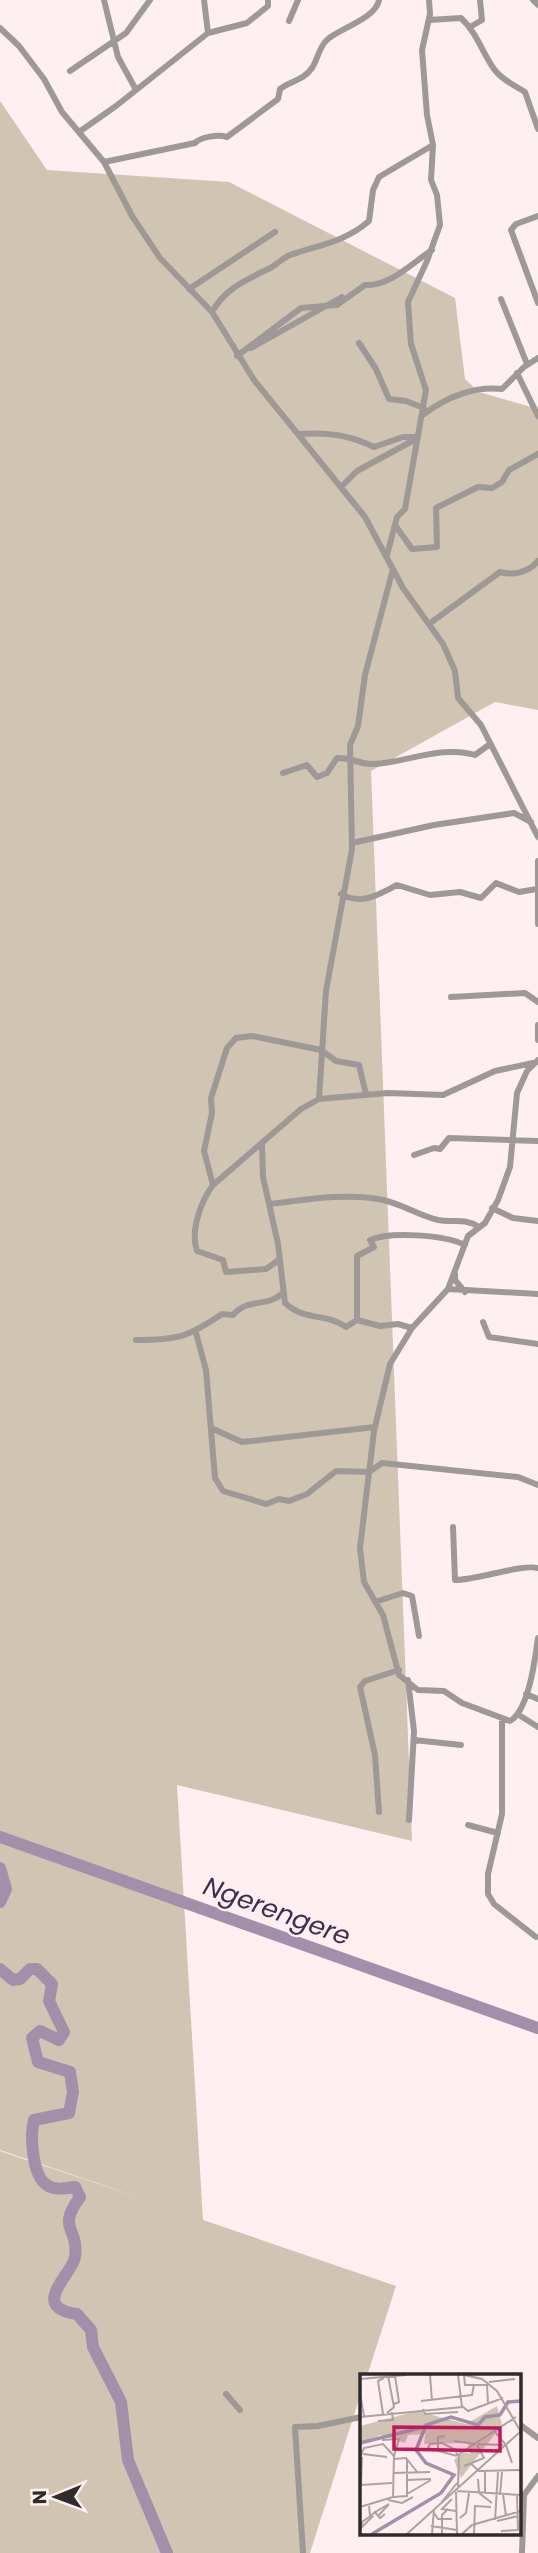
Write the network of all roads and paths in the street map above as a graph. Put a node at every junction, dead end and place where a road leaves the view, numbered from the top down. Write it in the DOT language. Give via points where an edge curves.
graph roads {
  1 [pos="104,0"];
  2 [pos="150,0"];
  3 [pos="204,0"];
  4 [pos="268,0"];
  5 [pos="298,0"];
  6 [pos="379,0"];
  7 [pos="429,0"];
  8 [pos="480,0"];
  9 [pos="533,0"];
  10 [pos="538,5"];
  11 [pos="429,20"];
  12 [pos="289,21"];
  13 [pos="470,27"];
  14 [pos="0,29"];
  15 [pos="208,33"];
  16 [pos="115,40"];
  17 [pos="70,71"];
  18 [pos="135,88"];
  19 [pos="538,129"];
  20 [pos="79,131"];
  21 [pos="433,145"];
  22 [pos="104,162"];
  23 [pos="538,216"];
  24 [pos="275,232"];
  25 [pos="432,250"];
  26 [pos="189,289"];
  27 [pos="342,297"];
  28 [pos="501,299"];
  29 [pos="538,303"];
  30 [pos="322,306"];
  31 [pos="212,312"];
  32 [pos="359,343"];
  33 [pos="237,356"];
  34 [pos="538,358"];
  35 [pos="527,365"];
  36 [pos="517,373"];
  37 [pos="423,412"];
  38 [pos="538,416"];
  39 [pos="300,434"];
  40 [pos="418,438"];
  41 [pos="538,454"];
  42 [pos="341,487"];
  43 [pos="395,525"];
  44 [pos="387,555"];
  45 [pos="538,561"];
  46 [pos="393,569"];
  47 [pos="429,624"];
  48 [pos="490,744"];
  49 [pos="349,757"];
  50 [pos="284,773"];
  51 [pos="531,822"];
  52 [pos="538,836"];
  53 [pos="352,843"];
  54 [pos="538,861"];
  55 [pos="537,889"];
  56 [pos="341,894"];
  57 [pos="538,924"];
  58 [pos="450,997"];
  59 [pos="538,1002"];
  60 [pos="538,1025"];
  61 [pos="538,1040"];
  62 [pos="321,1050"];
  63 [pos="536,1061"];
  64 [pos="366,1094"];
  65 [pos="320,1099"];
  66 [pos="514,1139"];
  67 [pos="538,1140"];
  68 [pos="262,1144"];
  69 [pos="414,1155"];
  70 [pos="213,1185"];
  71 [pos="270,1204"];
  72 [pos="492,1208"];
  73 [pos="538,1221"];
  74 [pos="479,1227"];
  75 [pos="464,1245"];
  76 [pos="280,1259"];
  77 [pos="454,1269"];
  78 [pos="448,1289"];
  79 [pos="465,1292"];
  80 [pos="283,1293"];
  81 [pos="538,1294"];
  82 [pos="275,1300"];
  83 [pos="285,1303"];
  84 [pos="357,1320"];
  85 [pos="483,1322"];
  86 [pos="412,1328"];
  87 [pos="196,1333"];
  88 [pos="136,1340"];
  89 [pos="538,1344"];
  90 [pos="375,1427"];
  91 [pos="211,1428"];
  92 [pos="369,1472"];
  93 [pos="538,1485"];
  94 [pos="453,1527"];
  95 [pos="538,1568"];
  96 [pos="375,1602"];
  97 [pos="419,1636"];
  98 [pos="538,1638"];
  99 [pos="398,1670"];
  100 [pos="408,1680"];
  101 [pos="526,1694"];
  102 [pos="538,1699"];
  103 [pos="519,1715"];
  104 [pos="502,1719"];
  105 [pos="538,1727"];
  106 [pos="414,1740"];
  107 [pos="461,1745"];
  108 [pos="379,1812"];
  109 [pos="409,1821"];
  110 [pos="468,1825"];
  111 [pos="498,1833"];
  112 [pos="536,1937"];
  113 [pos="226,2394"];
  114 [pos="240,2410"];
  115 [pos="360,2417"];
  116 [pos="520,2425"];
  117 [pos="538,2438"];
  118 [pos="538,2476"];
  119 [pos="303,2553"];
  120 [pos="522,2553"];
  1 -- 16 [label="street"];
  2 -- 16 [label="street" via="126,33"];
  3 -- 15 [label="street"];
  4 -- 15 [label="street" via="268,6 247,23"];
  5 -- 12 [label="street"];
  6 -- 22 [label="street" via="368,15 325,41 311,69 299,81 280,89 278,99 229,136"];
  7 -- 11 [label="street"];
  8 -- 13 [label="street" via="482,20"];
  9 -- 10 [label="street"];
  11 -- 13 [label="street" via="461,18"];
  11 -- 21 [label="street" via="422,50"];
  13 -- 19 [label="street" via="494,69 524,92"];
  14 -- 20 [label="street" via="40,73 62,112"];
  15 -- 18 [label="street"];
  16 -- 17 [label="street"];
  16 -- 18 [label="street" via="118,57"];
  18 -- 20 [label="street"];
  20 -- 22 [label="street"];
  21 -- 25 [label="street" via="431,180 440,216"];
  21 -- 31 [label="street" via="379,177 369,221 363,227 348,237 290,255 244,280 223,294"];
  22 -- 26 [label="street" via="144,235"];
  23 -- 29 [label="street" via="511,230"];
  24 -- 26 [label="street"];
  25 -- 30 [label="street" via="377,286 365,285 337,305"];
  25 -- 37 [label="street" via="408,302 411,344 426,387"];
  26 -- 31 [label="street"];
  27 -- 30 [label="street"];
  28 -- 35 [label="street"];
  30 -- 33 [label="street" via="306,306 291,314"];
  31 -- 33 [label="street"];
  32 -- 37 [label="street" via="389,399 406,401"];
  33 -- 39 [label="street"];
  34 -- 35 [label="street"];
  35 -- 36 [label="street"];
  36 -- 37 [label="street" via="502,389 481,387"];
  36 -- 38 [label="street"];
  37 -- 40 [label="street"];
  39 -- 40 [label="street" via="329,432 374,447 403,437"];
  39 -- 42 [label="street"];
  40 -- 42 [label="street" via="357,471"];
  40 -- 43 [label="street" via="405,509"];
  41 -- 43 [label="street" via="509,470 492,488 478,487 436,509 437,547 412,549"];
  42 -- 44 [label="street"];
  43 -- 44 [label="street"];
  44 -- 46 [label="street"];
  45 -- 47 [label="street" via="531,569 500,572"];
  46 -- 47 [label="street"];
  46 -- 49 [label="street"];
  47 -- 48 [label="street" via="455,671 458,698 474,713"];
  48 -- 49 [label="street" via="475,755 456,749 370,765"];
  48 -- 51 [label="street"];
  49 -- 50 [label="street" via="337,758 327,773 317,776 307,765"];
  49 -- 53 [label="street"];
  51 -- 52 [label="street"];
  51 -- 53 [label="street" via="514,813"];
  53 -- 56 [label="street"];
  54 -- 55 [label="street"];
  55 -- 56 [label="street" via="519,892 496,883 481,898 460,892 430,895 403,885 368,899 348,899"];
  55 -- 57 [label="street"];
  56 -- 62 [label="street"];
  58 -- 59 [label="street" via="525,993"];
  60 -- 61 [label="street"];
  62 -- 64 [label="street" via="336,1061 359,1065"];
  62 -- 65 [label="street"];
  62 -- 70 [label="street" via="251,1037 232,1041 216,1080 205,1141 205,1161"];
  63 -- 64 [label="street" via="495,1071 443,1095"];
  63 -- 66 [label="street" via="517,1093"];
  64 -- 65 [label="street"];
  65 -- 68 [label="street" via="301,1109"];
  66 -- 67 [label="street"];
  66 -- 69 [label="street" via="449,1138 440,1149"];
  66 -- 72 [label="street" via="505,1185"];
  68 -- 70 [label="street"];
  68 -- 71 [label="street"];
  70 -- 76 [label="street" via="203,1198 197,1251 222,1260 226,1272 266,1269"];
  71 -- 74 [label="street" via="376,1198 435,1219 453,1218"];
  71 -- 76 [label="street"];
  72 -- 73 [label="street" via="506,1216"];
  72 -- 74 [label="street"];
  74 -- 75 [label="street"];
  75 -- 77 [label="street"];
  75 -- 84 [label="street" via="418,1236 387,1235 370,1240 374,1247 357,1256"];
  76 -- 80 [label="street"];
  77 -- 78 [label="street"];
  77 -- 79 [label="street" via="455,1280"];
  78 -- 79 [label="street"];
  78 -- 86 [label="street"];
  79 -- 81 [label="street"];
  80 -- 82 [label="street"];
  80 -- 83 [label="street"];
  82 -- 83 [label="street"];
  82 -- 87 [label="street" via="243,1304 233,1315 222,1314"];
  83 -- 84 [label="street" via="307,1316 330,1317 346,1326"];
  84 -- 86 [label="street"];
  85 -- 89 [label="street" via="489,1337"];
  86 -- 90 [label="street" via="390,1364"];
  87 -- 88 [label="street"];
  87 -- 91 [label="street" via="206,1370"];
  90 -- 91 [label="street" via="242,1442"];
  90 -- 92 [label="street"];
  91 -- 92 [label="street" via="218,1487 250,1501 296,1500 336,1471"];
  92 -- 93 [label="street" via="382,1463 518,1477"];
  92 -- 96 [label="street" via="360,1560 364,1582"];
  94 -- 95 [label="street" via="455,1580"];
  96 -- 97 [label="street" via="403,1593 412,1596"];
  96 -- 99 [label="street" via="392,1641"];
  98 -- 101 [label="street"];
  99 -- 100 [label="street"];
  99 -- 108 [label="street" via="360,1687 375,1755"];
  100 -- 104 [label="street" via="418,1690 444,1691"];
  100 -- 106 [label="street"];
  101 -- 102 [label="street"];
  101 -- 103 [label="street"];
  103 -- 104 [label="street" via="510,1721"];
  103 -- 105 [label="street"];
  104 -- 111 [label="street"];
  106 -- 107 [label="street"];
  106 -- 109 [label="street"];
  110 -- 111 [label="street"];
  111 -- 112 [label="street" via="488,1874 490,1898"];
  113 -- 114 [label="street"];
  115 -- 119 [label="street" via="294,2429"];
  116 -- 117 [label="street"];
  118 -- 120 [label="street" via="524,2495"];
}
